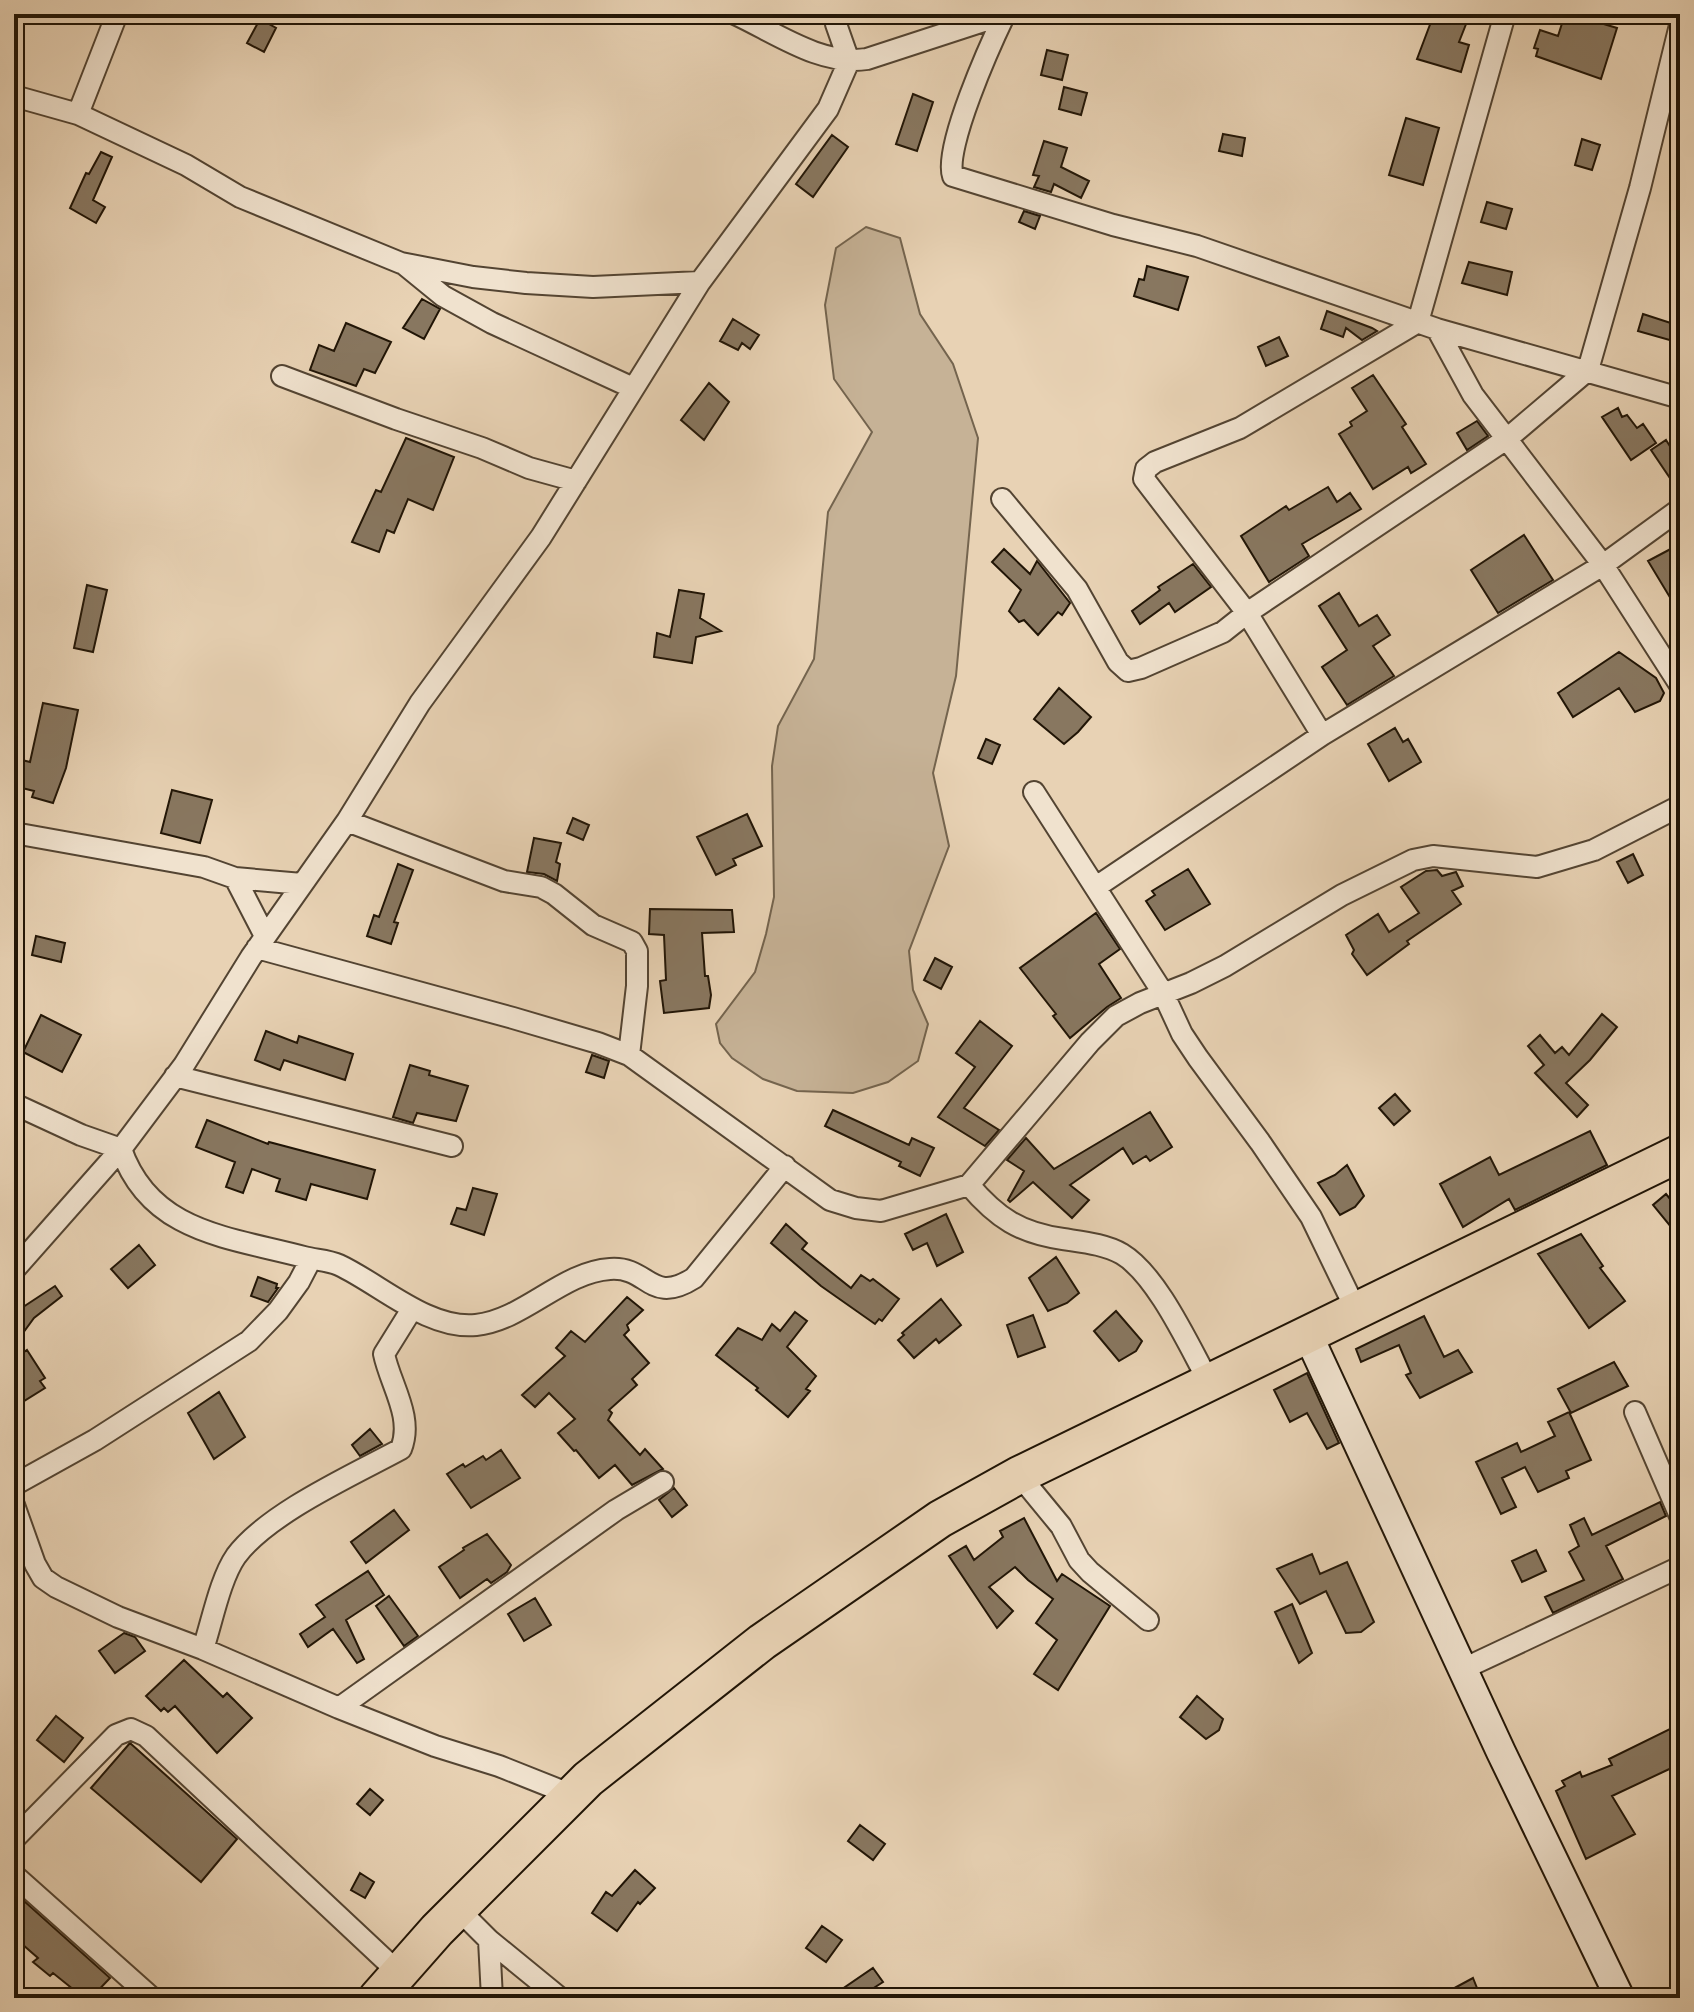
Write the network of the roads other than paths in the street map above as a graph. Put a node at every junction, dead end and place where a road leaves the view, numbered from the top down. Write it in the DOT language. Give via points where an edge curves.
graph roads {
  1 [pos="117,14"];
  2 [pos="735,14"];
  3 [pos="837,14"];
  4 [pos="1005,14"];
  5 [pos="1505,14"];
  6 [pos="1680,25"];
  7 [pos="849,61"];
  8 [pos="14,96"];
  9 [pos="78,114"];
  10 [pos="401,263"];
  11 [pos="473,277"];
  12 [pos="700,282"];
  13 [pos="461,305"];
  14 [pos="1427,325"];
  15 [pos="1588,370"];
  16 [pos="282,376"];
  17 [pos="633,388"];
  18 [pos="1680,398"];
  19 [pos="1508,438"];
  20 [pos="576,481"];
  21 [pos="1002,499"];
  22 [pos="1680,509"];
  23 [pos="1603,565"];
  24 [pos="1247,613"];
  25 [pos="1680,685"];
  26 [pos="1322,735"];
  27 [pos="1034,792"];
  28 [pos="1680,806"];
  29 [pos="347,821"];
  30 [pos="14,833"];
  31 [pos="235,878"];
  32 [pos="302,884"];
  33 [pos="1096,887"];
  34 [pos="261,942"];
  35 [pos="1163,993"];
  36 [pos="629,1055"];
  37 [pos="175,1076"];
  38 [pos="14,1104"];
  39 [pos="452,1146"];
  40 [pos="121,1149"];
  41 [pos="1680,1153"];
  42 [pos="785,1166"];
  43 [pos="969,1185"];
  44 [pos="311,1259"];
  45 [pos="14,1270"];
  46 [pos="412,1309"];
  47 [pos="1357,1312"];
  48 [pos="1308,1335"];
  49 [pos="1209,1382"];
  50 [pos="1635,1412"];
  51 [pos="1019,1475"];
  52 [pos="663,1482"];
  53 [pos="14,1485"];
  54 [pos="14,1505"];
  55 [pos="1680,1516"];
  56 [pos="1680,1567"];
  57 [pos="1148,1620"];
  58 [pos="203,1649"];
  59 [pos="1463,1669"];
  60 [pos="339,1708"];
  61 [pos="572,1795"];
  62 [pos="14,1839"];
  63 [pos="14,1875"];
  64 [pos="458,1909"];
  65 [pos="489,1940"];
  66 [pos="388,1985"];
  67 [pos="1615,1996"];
  68 [pos="152,1998"];
  69 [pos="492,1998"];
  70 [pos="560,1998"];
  1 -- 9 [label="street"];
  2 -- 7 [label="street" via="822,55"];
  3 -- 7 [label="street"];
  4 -- 7 [label="street"];
  4 -- 14 [label="street" via="967,103 952,158 953,176 1212,250"];
  5 -- 14 [label="street"];
  6 -- 15 [label="street"];
  7 -- 12 [label="street" via="828,109"];
  8 -- 9 [label="street"];
  9 -- 10 [label="street" via="240,197"];
  10 -- 11 [label="street"];
  10 -- 13 [label="street"];
  11 -- 12 [label="street" via="593,287"];
  11 -- 13 [label="street"];
  12 -- 17 [label="street"];
  13 -- 17 [label="street"];
  14 -- 15 [label="street"];
  14 -- 19 [label="street"];
  14 -- 24 [label="street" via="1240,428 1146,469 1144,479"];
  15 -- 18 [label="street"];
  15 -- 19 [label="street"];
  16 -- 20 [label="street"];
  17 -- 20 [label="street"];
  19 -- 23 [label="street"];
  19 -- 24 [label="street"];
  20 -- 29 [label="street" via="503,592 420,703"];
  21 -- 24 [label="street" via="1077,589 1128,671 1223,632"];
  22 -- 23 [label="street"];
  23 -- 25 [label="street"];
  23 -- 26 [label="street"];
  24 -- 26 [label="street"];
  26 -- 33 [label="street"];
  27 -- 33 [label="street"];
  28 -- 35 [label="street" via="1594,850 1537,867 1433,856 1413,860 1342,895 1225,966"];
  29 -- 32 [label="street"];
  29 -- 36 [label="street" via="504,881 541,887 593,925 632,942 637,986"];
  30 -- 31 [label="street" via="191,864"];
  31 -- 32 [label="street"];
  31 -- 34 [label="street"];
  32 -- 34 [label="street"];
  33 -- 35 [label="street"];
  34 -- 36 [label="street"];
  34 -- 37 [label="street"];
  35 -- 43 [label="street" via="1116,1016"];
  35 -- 47 [label="street" via="1182,1034 1311,1217"];
  36 -- 42 [label="street"];
  37 -- 39 [label="street"];
  37 -- 40 [label="street"];
  38 -- 40 [label="street"];
  40 -- 44 [label="street" via="130,1175 151,1201 175,1217 232,1240"];
  40 -- 45 [label="street"];
  41 -- 47 [label="highway"];
  42 -- 43 [label="street" via="830,1200 881,1211"];
  42 -- 46 [label="street" via="694,1278 679,1287 661,1288 611,1269 476,1325"];
  43 -- 49 [label="street" via="1018,1229 1123,1255 1163,1301"];
  44 -- 46 [label="street" via="336,1263"];
  44 -- 53 [label="street" via="278,1311 249,1341"];
  46 -- 58 [label="street" via="384,1354 405,1423 401,1449 305,1501 255,1537 235,1558"];
  47 -- 48 [label="highway"];
  48 -- 49 [label="highway"];
  48 -- 59 [label="street"];
  49 -- 51 [label="highway"];
  50 -- 55 [label="street"];
  51 -- 57 [label="street" via="1061,1526 1079,1560"];
  51 -- 61 [label="highway" via="930,1525 762,1642"];
  52 -- 60 [label="street"];
  54 -- 58 [label="street" via="43,1578 118,1617"];
  56 -- 59 [label="street"];
  58 -- 60 [label="street"];
  59 -- 67 [label="street"];
  60 -- 61 [label="street"];
  61 -- 64 [label="highway"];
  62 -- 66 [label="street" via="116,1735 131,1729 146,1736"];
  63 -- 68 [label="street"];
  64 -- 65 [label="street"];
  64 -- 66 [label="highway"];
  65 -- 69 [label="street"];
  65 -- 70 [label="street"];
}
